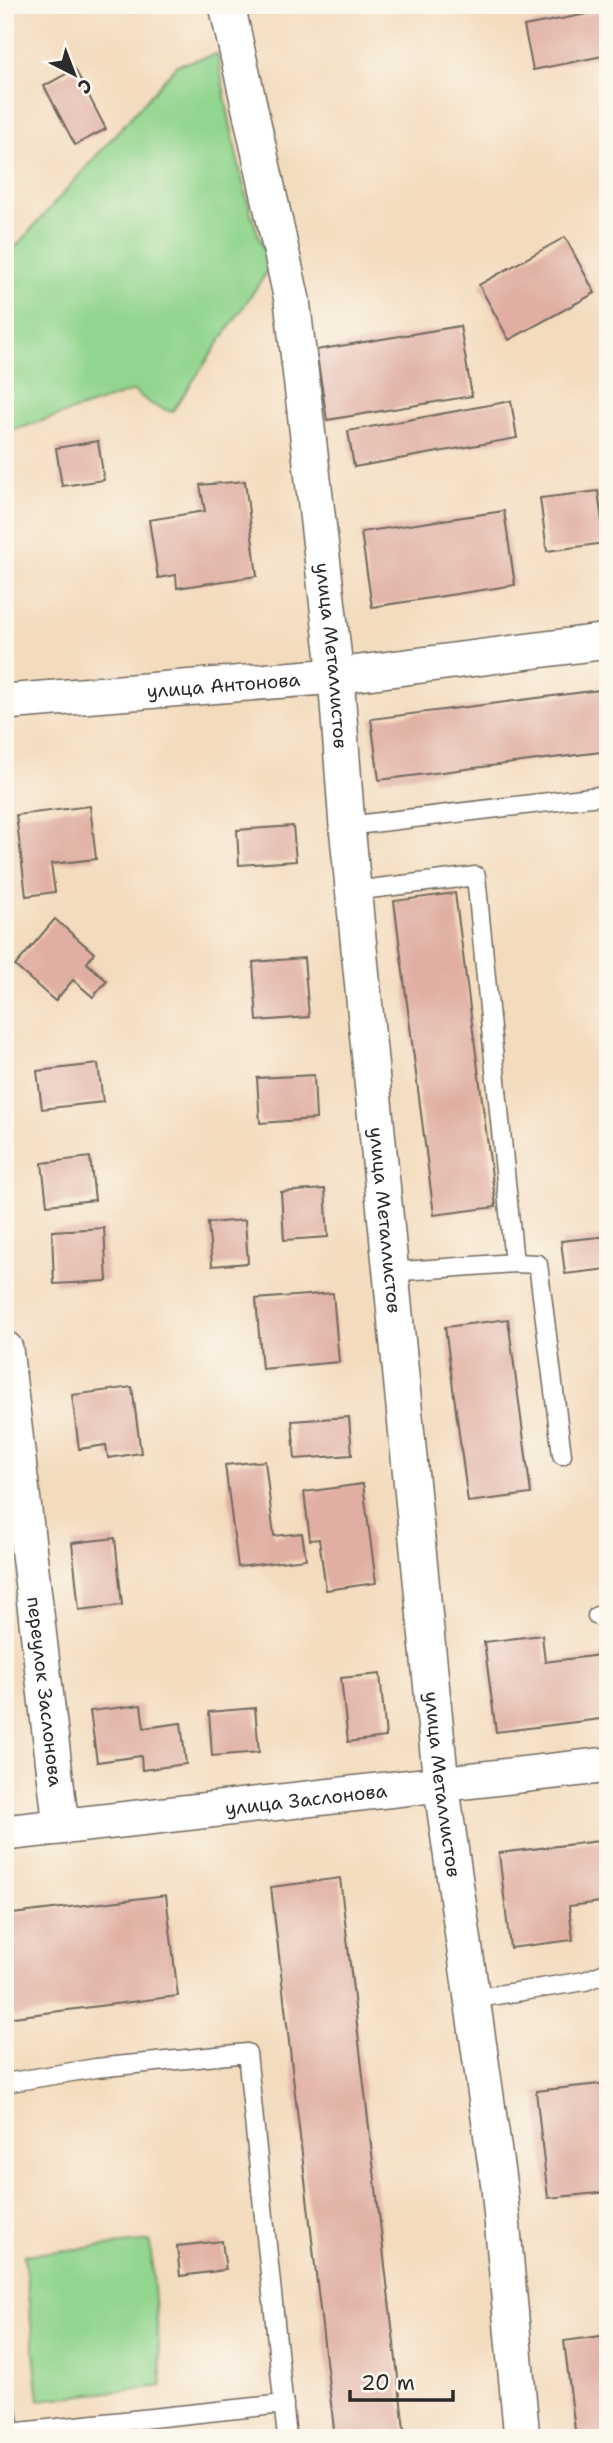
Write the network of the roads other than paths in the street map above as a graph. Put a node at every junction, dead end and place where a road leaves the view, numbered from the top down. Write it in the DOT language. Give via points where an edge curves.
graph roads {
  1 [pos="227,5"];
  2 [pos="608,640"];
  3 [pos="336,676"];
  4 [pos="5,702"];
  5 [pos="608,795"];
  6 [pos="347,827"];
  7 [pos="353,891"];
  8 [pos="514,1263"];
  9 [pos="389,1272"];
  10 [pos="5,1349"];
  11 [pos="562,1455"];
  12 [pos="608,1765"];
  13 [pos="440,1783"];
  14 [pos="61,1826"];
  15 [pos="5,1833"];
  16 [pos="608,1972"];
  17 [pos="471,1999"];
  18 [pos="5,2082"];
  19 [pos="5,2392"];
  20 [pos="284,2404"];
  21 [pos="287,2438"];
  22 [pos="523,2438"];
  1 -- 3 [label="street, улица Металлистов" via="292,300"];
  2 -- 3 [label="street, улица Антонова"];
  3 -- 4 [label="street, улица Антонова"];
  3 -- 6 [label="street, улица Металлистов"];
  5 -- 6 [label="lane"];
  6 -- 7 [label="street, улица Металлистов"];
  7 -- 8 [label="lane" via="476,876"];
  7 -- 9 [label="street, улица Металлистов"];
  8 -- 9 [label="lane"];
  8 -- 11 [label="lane" via="538,1264"];
  9 -- 13 [label="street, улица Металлистов"];
  10 -- 14 [label="street, переулок Заслонова"];
  12 -- 13 [label="street, улица Заслонова"];
  13 -- 14 [label="street, улица Заслонова"];
  13 -- 17 [label="street, улица Металлистов"];
  14 -- 15 [label="street, улица Заслонова"];
  16 -- 17 [label="lane" via="585,1981"];
  17 -- 22 [label="street, улица Металлистов" via="499,2187"];
  18 -- 20 [label="lane" via="247,2053"];
  19 -- 20 [label="lane" via="9,2433"];
  20 -- 21 [label="lane"];
}
